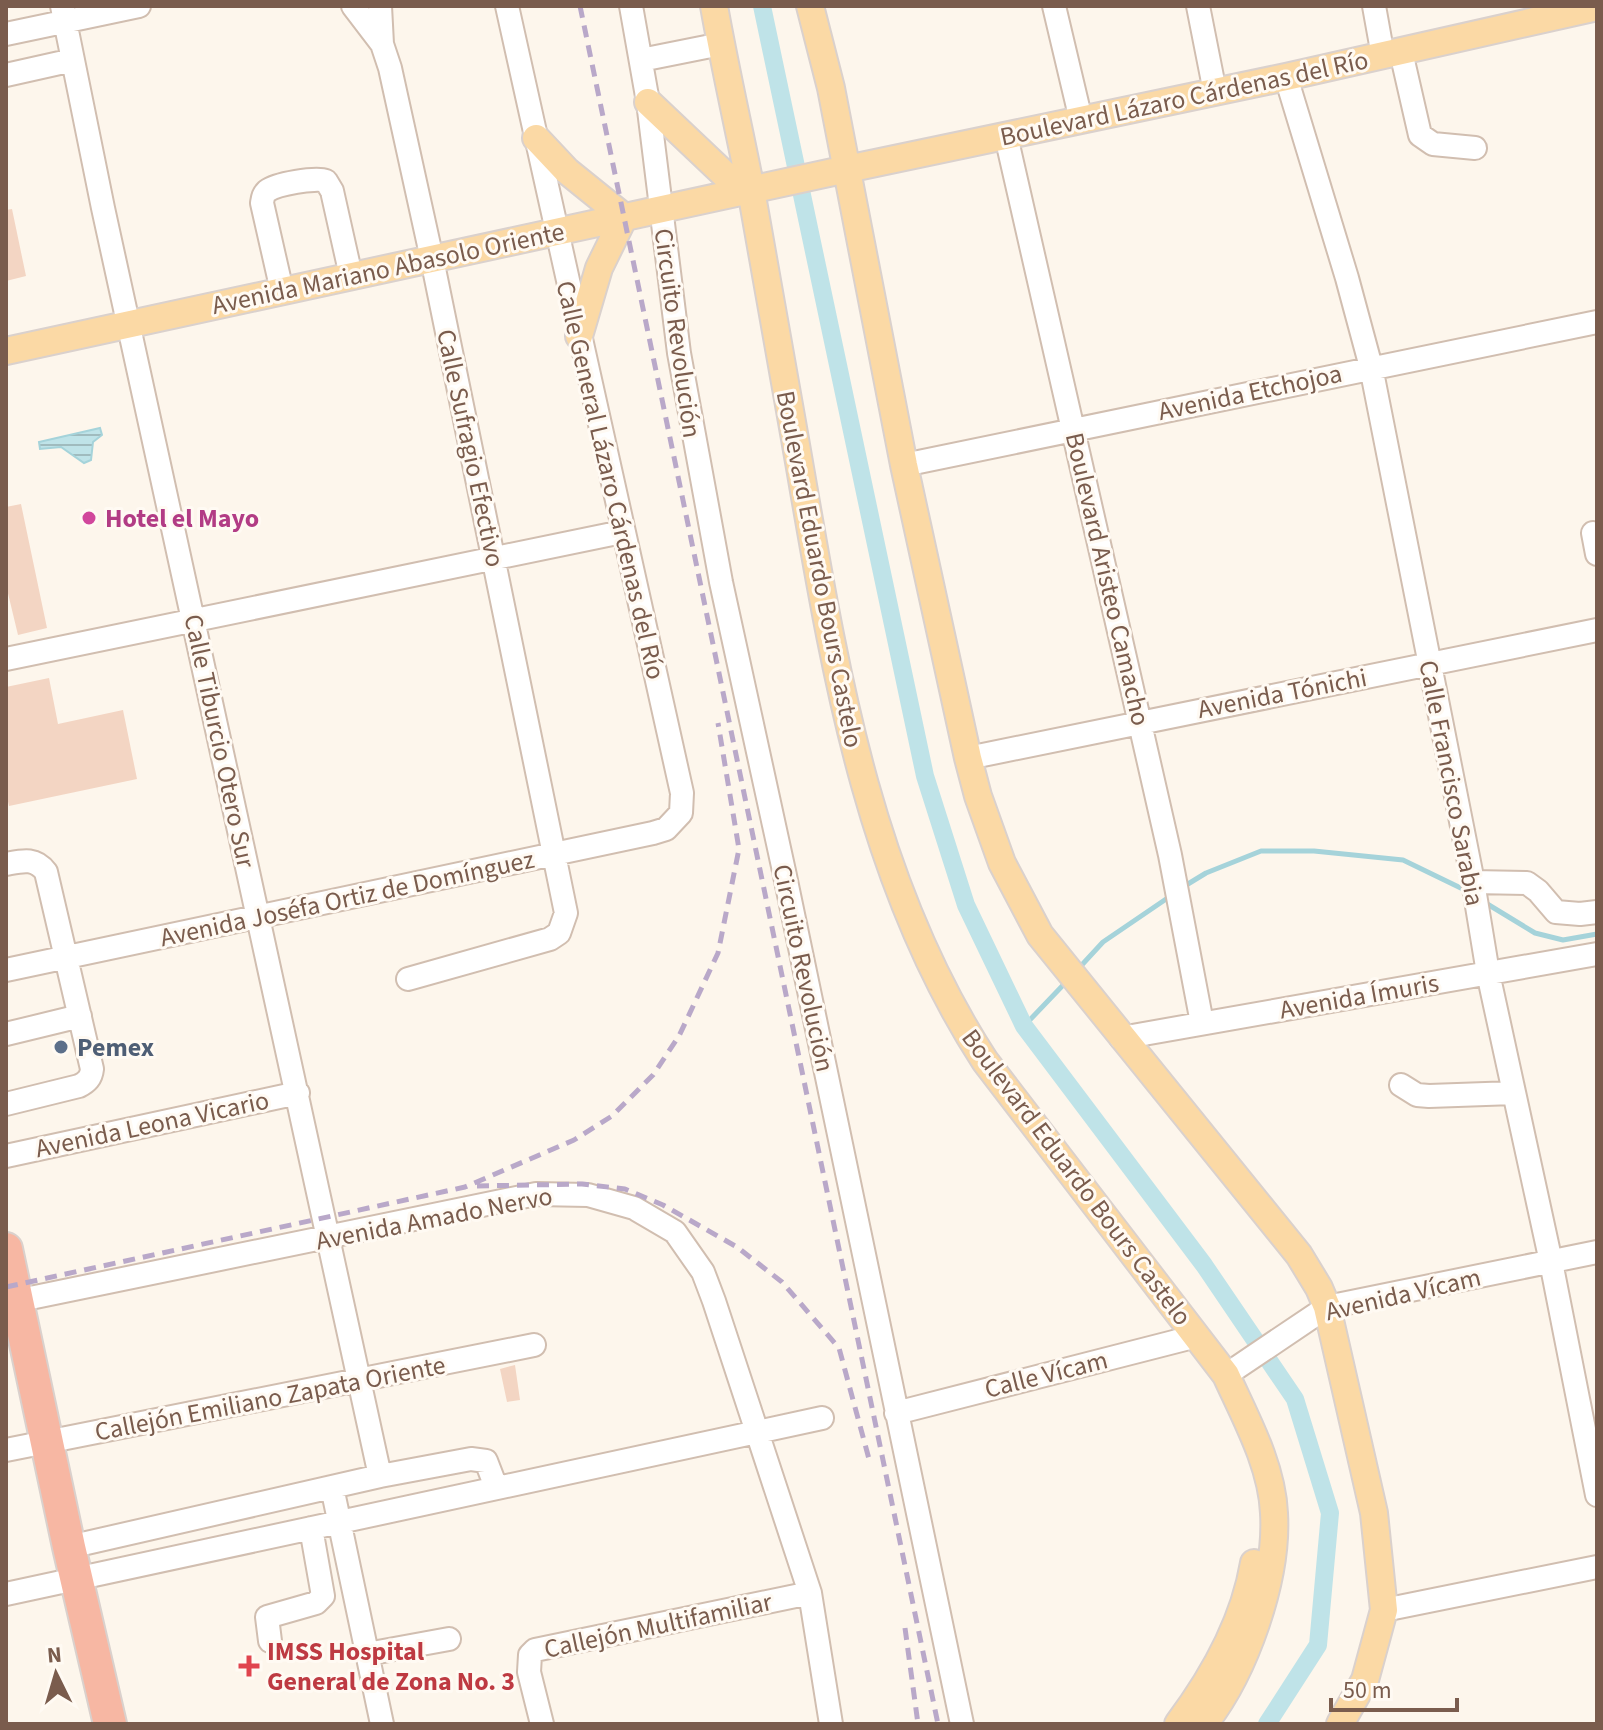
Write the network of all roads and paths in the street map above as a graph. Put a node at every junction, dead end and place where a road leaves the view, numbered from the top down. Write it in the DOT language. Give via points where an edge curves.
graph roads {
  1 [pos="139,6"];
  2 [pos="353,6"];
  3 [pos="380,6"];
  4 [pos="507,6"];
  5 [pos="631,6"];
  6 [pos="714,6"];
  7 [pos="810,6"];
  8 [pos="1054,6"];
  9 [pos="1198,6"];
  10 [pos="1374,6"];
  11 [pos="1597,7"];
  12 [pos="64,14"];
  13 [pos="6,34"];
  14 [pos="382,44"];
  15 [pos="721,44"];
  16 [pos="1392,54"];
  17 [pos="73,60"];
  18 [pos="641,60"];
  19 [pos="6,75"];
  20 [pos="1286,77"];
  21 [pos="1215,92"];
  22 [pos="648,102"];
  23 [pos="1081,120"];
  24 [pos="1006,136"];
  25 [pos="536,138"];
  26 [pos="1475,148"];
  27 [pos="841,170"];
  28 [pos="754,189"];
  29 [pos="660,209"];
  30 [pos="624,217"];
  31 [pos="556,231"];
  32 [pos="432,259"];
  33 [pos="351,276"];
  34 [pos="282,291"];
  35 [pos="1597,322"];
  36 [pos="130,324"];
  37 [pos="579,336"];
  38 [pos="6,351"];
  39 [pos="1371,367"];
  40 [pos="1074,430"];
  41 [pos="904,465"];
  42 [pos="622,532"];
  43 [pos="494,558"];
  44 [pos="194,620"];
  45 [pos="1597,630"];
  46 [pos="6,659"];
  47 [pos="1430,664"];
  48 [pos="1140,722"];
  49 [pos="968,758"];
  50 [pos="681,813"];
  51 [pos="556,855"];
  52 [pos="6,864"];
  53 [pos="1473,882"];
  54 [pos="1597,912"];
  55 [pos="259,917"];
  56 [pos="1597,954"];
  57 [pos="67,957"];
  58 [pos="6,970"];
  59 [pos="1488,973"];
  60 [pos="408,979"];
  61 [pos="80,1016"];
  62 [pos="1202,1023"];
  63 [pos="6,1034"];
  64 [pos="1121,1038"];
  65 [pos="1401,1085"];
  66 [pos="298,1093"];
  67 [pos="1514,1093"];
  68 [pos="6,1104"];
  69 [pos="6,1156"];
  70 [pos="329,1237"];
  71 [pos="6,1249"];
  72 [pos="1597,1252"];
  73 [pos="1551,1262"];
  74 [pos="12,1302"];
  75 [pos="1323,1309"];
  76 [pos="1197,1336"];
  77 [pos="534,1345"];
  78 [pos="1230,1372"];
  79 [pos="360,1380"];
  80 [pos="896,1413"];
  81 [pos="822,1418"];
  82 [pos="758,1433"];
  83 [pos="47,1442"];
  84 [pos="6,1450"];
  85 [pos="1266,1473"];
  86 [pos="380,1476"];
  87 [pos="332,1487"];
  88 [pos="496,1487"];
  89 [pos="1597,1495"];
  90 [pos="339,1522"];
  91 [pos="311,1528"];
  92 [pos="69,1547"];
  93 [pos="1597,1567"];
  94 [pos="77,1580"];
  95 [pos="810,1593"];
  96 [pos="6,1594"];
  97 [pos="1384,1610"];
  98 [pos="449,1639"];
  99 [pos="270,1641"];
  100 [pos="367,1654"];
  101 [pos="1365,1680"];
  102 [pos="110,1724"];
  103 [pos="382,1724"];
  104 [pos="542,1724"];
  105 [pos="831,1724"];
  106 [pos="962,1724"];
  107 [pos="1178,1724"];
  108 [pos="1204,1724"];
  109 [pos="1340,1724"];
  110 [pos="1350,1724"];
  1 -- 12 [label="street"];
  2 -- 14 [label="street, Calle Sufragio Efectivo"];
  3 -- 14 [label="street, Calle Sufragio Efectivo"];
  4 -- 25 [label="street, Calle General Lázaro Cárdenas del Río"];
  5 -- 18 [label="street, Circuito Revolución"];
  6 -- 15 [label="main road, Boulevard Eduardo Bours Castelo"];
  7 -- 27 [label="main road"];
  8 -- 23 [label="street"];
  9 -- 21 [label="street"];
  10 -- 16 [label="street"];
  11 -- 16 [label="main road, Boulevard Lázaro Cárdenas del Río"];
  12 -- 13 [label="street"];
  12 -- 17 [label="street, Calle Tiburcio Otero Sur"];
  14 -- 32 [label="street, Calle Sufragio Efectivo"];
  15 -- 18 [label="street"];
  15 -- 28 [label="main road, Boulevard Eduardo Bours Castelo"];
  16 -- 20 [label="main road, Boulevard Lázaro Cárdenas del Río"];
  16 -- 26 [label="street" via="1420,135 1433,144"];
  17 -- 19 [label="street"];
  17 -- 36 [label="street, Calle Tiburcio Otero Sur"];
  18 -- 22 [label="street, Circuito Revolución"];
  20 -- 21 [label="main road, Boulevard Lázaro Cárdenas del Río"];
  20 -- 39 [label="street, Calle Francisco Sarabia"];
  21 -- 23 [label="main road, Boulevard Lázaro Cárdenas del Río"];
  22 -- 28 [label="main road"];
  22 -- 29 [label="street, Circuito Revolución"];
  23 -- 24 [label="main road, Boulevard Lázaro Cárdenas del Río"];
  24 -- 27 [label="main road, Boulevard Lázaro Cárdenas del Río"];
  24 -- 40 [label="street, Boulevard Aristeo Camacho"];
  25 -- 30 [label="main road"];
  25 -- 31 [label="street, Calle General Lázaro Cárdenas del Río"];
  27 -- 28 [label="main road, Boulevard Lázaro Cárdenas del Río"];
  27 -- 41 [label="main road"];
  28 -- 29 [label="main road, Avenida Mariano Abasolo Oriente"];
  28 -- 76 [label="main road, Boulevard Eduardo Bours Castelo" via="840,688 866,792 905,905 944,993 985,1061"];
  29 -- 30 [label="main road, Avenida Mariano Abasolo Oriente"];
  29 -- 80 [label="street, Circuito Revolución" via="679,353 721,582"];
  30 -- 31 [label="main road, Avenida Mariano Abasolo Oriente"];
  30 -- 37 [label="main road" via="592,284"];
  31 -- 32 [label="main road, Avenida Mariano Abasolo Oriente"];
  31 -- 37 [label="street, Calle General Lázaro Cárdenas del Río"];
  32 -- 33 [label="main road, Avenida Mariano Abasolo Oriente"];
  32 -- 43 [label="street, Calle Sufragio Efectivo"];
  33 -- 34 [label="main road, Avenida Mariano Abasolo Oriente"];
  33 -- 34 [label="street" via="332,191 326,181 314,178 270,189 263,196"];
  34 -- 36 [label="main road, Avenida Mariano Abasolo Oriente"];
  35 -- 39 [label="street, Avenida Etchojoa"];
  36 -- 38 [label="main road, Avenida Mariano Abasolo Oriente"];
  36 -- 44 [label="street, Calle Tiburcio Otero Sur"];
  37 -- 42 [label="street, Calle General Lázaro Cárdenas del Río"];
  39 -- 40 [label="street, Avenida Etchojoa"];
  39 -- 47 [label="street, Calle Francisco Sarabia"];
  40 -- 41 [label="street, Avenida Etchojoa"];
  40 -- 48 [label="street, Boulevard Aristeo Camacho"];
  41 -- 49 [label="main road"];
  42 -- 43 [label="street"];
  42 -- 50 [label="street, Calle General Lázaro Cárdenas del Río" via="682,793"];
  43 -- 44 [label="street"];
  43 -- 51 [label="street, Calle Sufragio Efectivo"];
  44 -- 46 [label="street"];
  44 -- 55 [label="street, Calle Tiburcio Otero Sur"];
  45 -- 47 [label="street, Avenida Tónichi"];
  47 -- 48 [label="street, Avenida Tónichi"];
  47 -- 53 [label="street, Calle Francisco Sarabia"];
  48 -- 49 [label="street, Avenida Tónichi"];
  48 -- 62 [label="street, Boulevard Aristeo Camacho"];
  49 -- 64 [label="main road" via="989,830 1019,899 1040,935"];
  50 -- 51 [label="street, Avenida Joséfa Ortiz de Domínguez" via="666,829"];
  51 -- 55 [label="street, Avenida Joséfa Ortiz de Domínguez"];
  51 -- 60 [label="street, Calle Sufragio Efectivo" via="566,913 559,933"];
  52 -- 57 [label="street" via="33,861 46,872"];
  53 -- 54 [label="street" via="1527,883 1556,912"];
  53 -- 59 [label="street, Calle Francisco Sarabia"];
  55 -- 57 [label="street, Avenida Joséfa Ortiz de Domínguez"];
  55 -- 66 [label="street, Calle Tiburcio Otero Sur"];
  56 -- 59 [label="street, Avenida Ímuris"];
  57 -- 58 [label="street, Avenida Joséfa Ortiz de Domínguez"];
  57 -- 61 [label="street"];
  59 -- 62 [label="street, Avenida Ímuris"];
  59 -- 67 [label="street, Calle Francisco Sarabia"];
  61 -- 63 [label="street"];
  61 -- 68 [label="street" via="92,1069 86,1082"];
  62 -- 64 [label="street, Avenida Ímuris"];
  64 -- 75 [label="main road" via="1299,1255 1319,1288"];
  65 -- 67 [label="street" via="1429,1096"];
  66 -- 69 [label="street, Avenida Leona Vicario"];
  66 -- 70 [label="street, Calle Tiburcio Otero Sur"];
  67 -- 73 [label="street, Calle Francisco Sarabia"];
  70 -- 74 [label="street, Avenida Amado Nervo"];
  70 -- 79 [label="street, Calle Tiburcio Otero Sur"];
  70 -- 82 [label="street, Avenida Amado Nervo" via="536,1194 588,1195 634,1208 675,1232 703,1272"];
  71 -- 74 [label="highway"];
  72 -- 73 [label="street, Avenida Vícam"];
  73 -- 75 [label="street, Avenida Vícam"];
  73 -- 89 [label="street, Calle Francisco Sarabia"];
  74 -- 83 [label="highway"];
  75 -- 78 [label="street, Avenida Vícam"];
  75 -- 97 [label="main road" via="1374,1513"];
  76 -- 78 [label="main road, Boulevard Eduardo Bours Castelo"];
  76 -- 80 [label="street, Calle Vícam"];
  77 -- 79 [label="street, Callejón Emiliano Zapata Oriente"];
  78 -- 85 [label="main road, Boulevard Eduardo Bours Castelo"];
  79 -- 83 [label="street, Callejón Emiliano Zapata Oriente"];
  79 -- 86 [label="street, Calle Tiburcio Otero Sur"];
  80 -- 106 [label="street, Circuito Revolución"];
  81 -- 82 [label="street"];
  82 -- 88 [label="street"];
  82 -- 95 [label="street, Avenida Amado Nervo"];
  83 -- 84 [label="street, Callejón Emiliano Zapata Oriente"];
  83 -- 92 [label="highway"];
  85 -- 107 [label="main road" via="1251,1582 1237,1624 1204,1689"];
  85 -- 108 [label="main road, Boulevard Eduardo Bours Castelo" via="1274,1511 1263,1604 1233,1675"];
  86 -- 87 [label="street"];
  86 -- 88 [label="street" via="480,1459 491,1468"];
  87 -- 90 [label="street"];
  87 -- 92 [label="street"];
  88 -- 90 [label="street"];
  90 -- 91 [label="street"];
  90 -- 100 [label="street"];
  91 -- 94 [label="street"];
  91 -- 99 [label="street" via="323,1596 316,1603 270,1614"];
  92 -- 94 [label="highway"];
  93 -- 97 [label="street"];
  94 -- 96 [label="street"];
  94 -- 102 [label="highway"];
  95 -- 104 [label="street, Callejón Multifamiliar" via="535,1650 529,1672"];
  95 -- 105 [label="street, Avenida Amado Nervo"];
  97 -- 101 [label="main road"];
  98 -- 100 [label="street"];
  100 -- 103 [label="street"];
  101 -- 109 [label="main road"];
  101 -- 110 [label="main road"];
}
